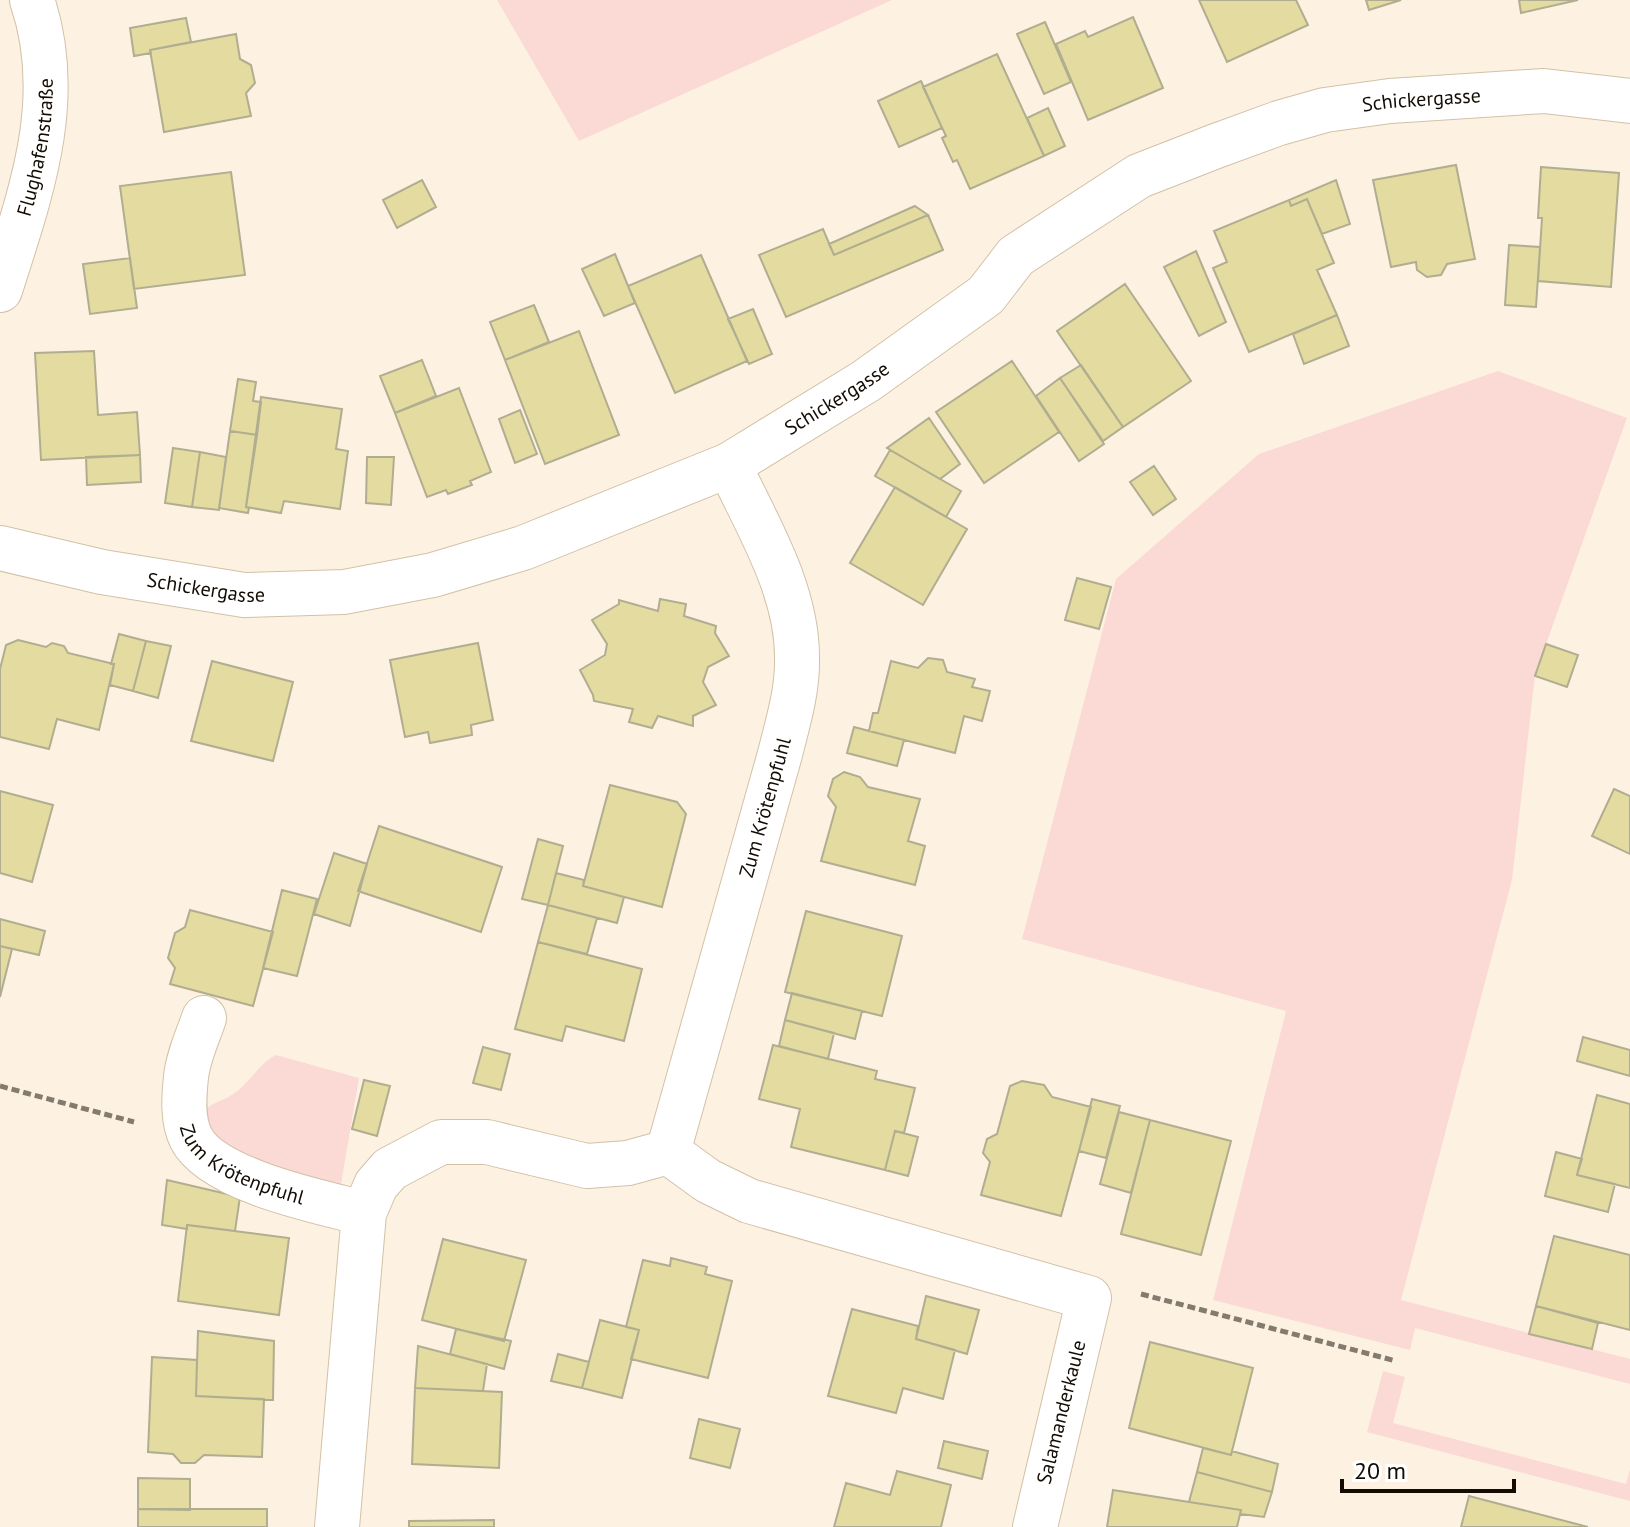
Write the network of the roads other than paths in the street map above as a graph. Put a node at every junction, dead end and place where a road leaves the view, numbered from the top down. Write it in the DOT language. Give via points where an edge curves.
graph roads {
  1 [pos="32,0"];
  2 [pos="1630,101"];
  3 [pos="0,290"];
  4 [pos="729,465"];
  5 [pos="0,548"];
  6 [pos="204,1018"];
  7 [pos="668,1152"];
  8 [pos="364,1213"];
  9 [pos="337,1527"];
  10 [pos="1035,1527"];
  1 -- 3 [label="street, Flughafenstraße" via="48,77 42,136"];
  2 -- 4 [label="street, Schickergasse" via="1544,91 1461,94 1325,110 1139,176 1016,256 986,295 866,381"];
  4 -- 5 [label="street, Schickergasse" via="523,548 433,575 344,592 244,595 102,572"];
  4 -- 7 [label="street, Zum Krötenpfuhl" via="790,610 797,656 793,702"];
  6 -- 8 [label="street, Zum Krötenpfuhl" via="186,1074 185,1116 201,1153 245,1178"];
  7 -- 8 [label="street" via="628,1163 587,1166 487,1142 441,1142 390,1169"];
  7 -- 10 [label="street, Salamanderkaule" via="708,1181 749,1201 1089,1298"];
  8 -- 9 [label="street"];
}
